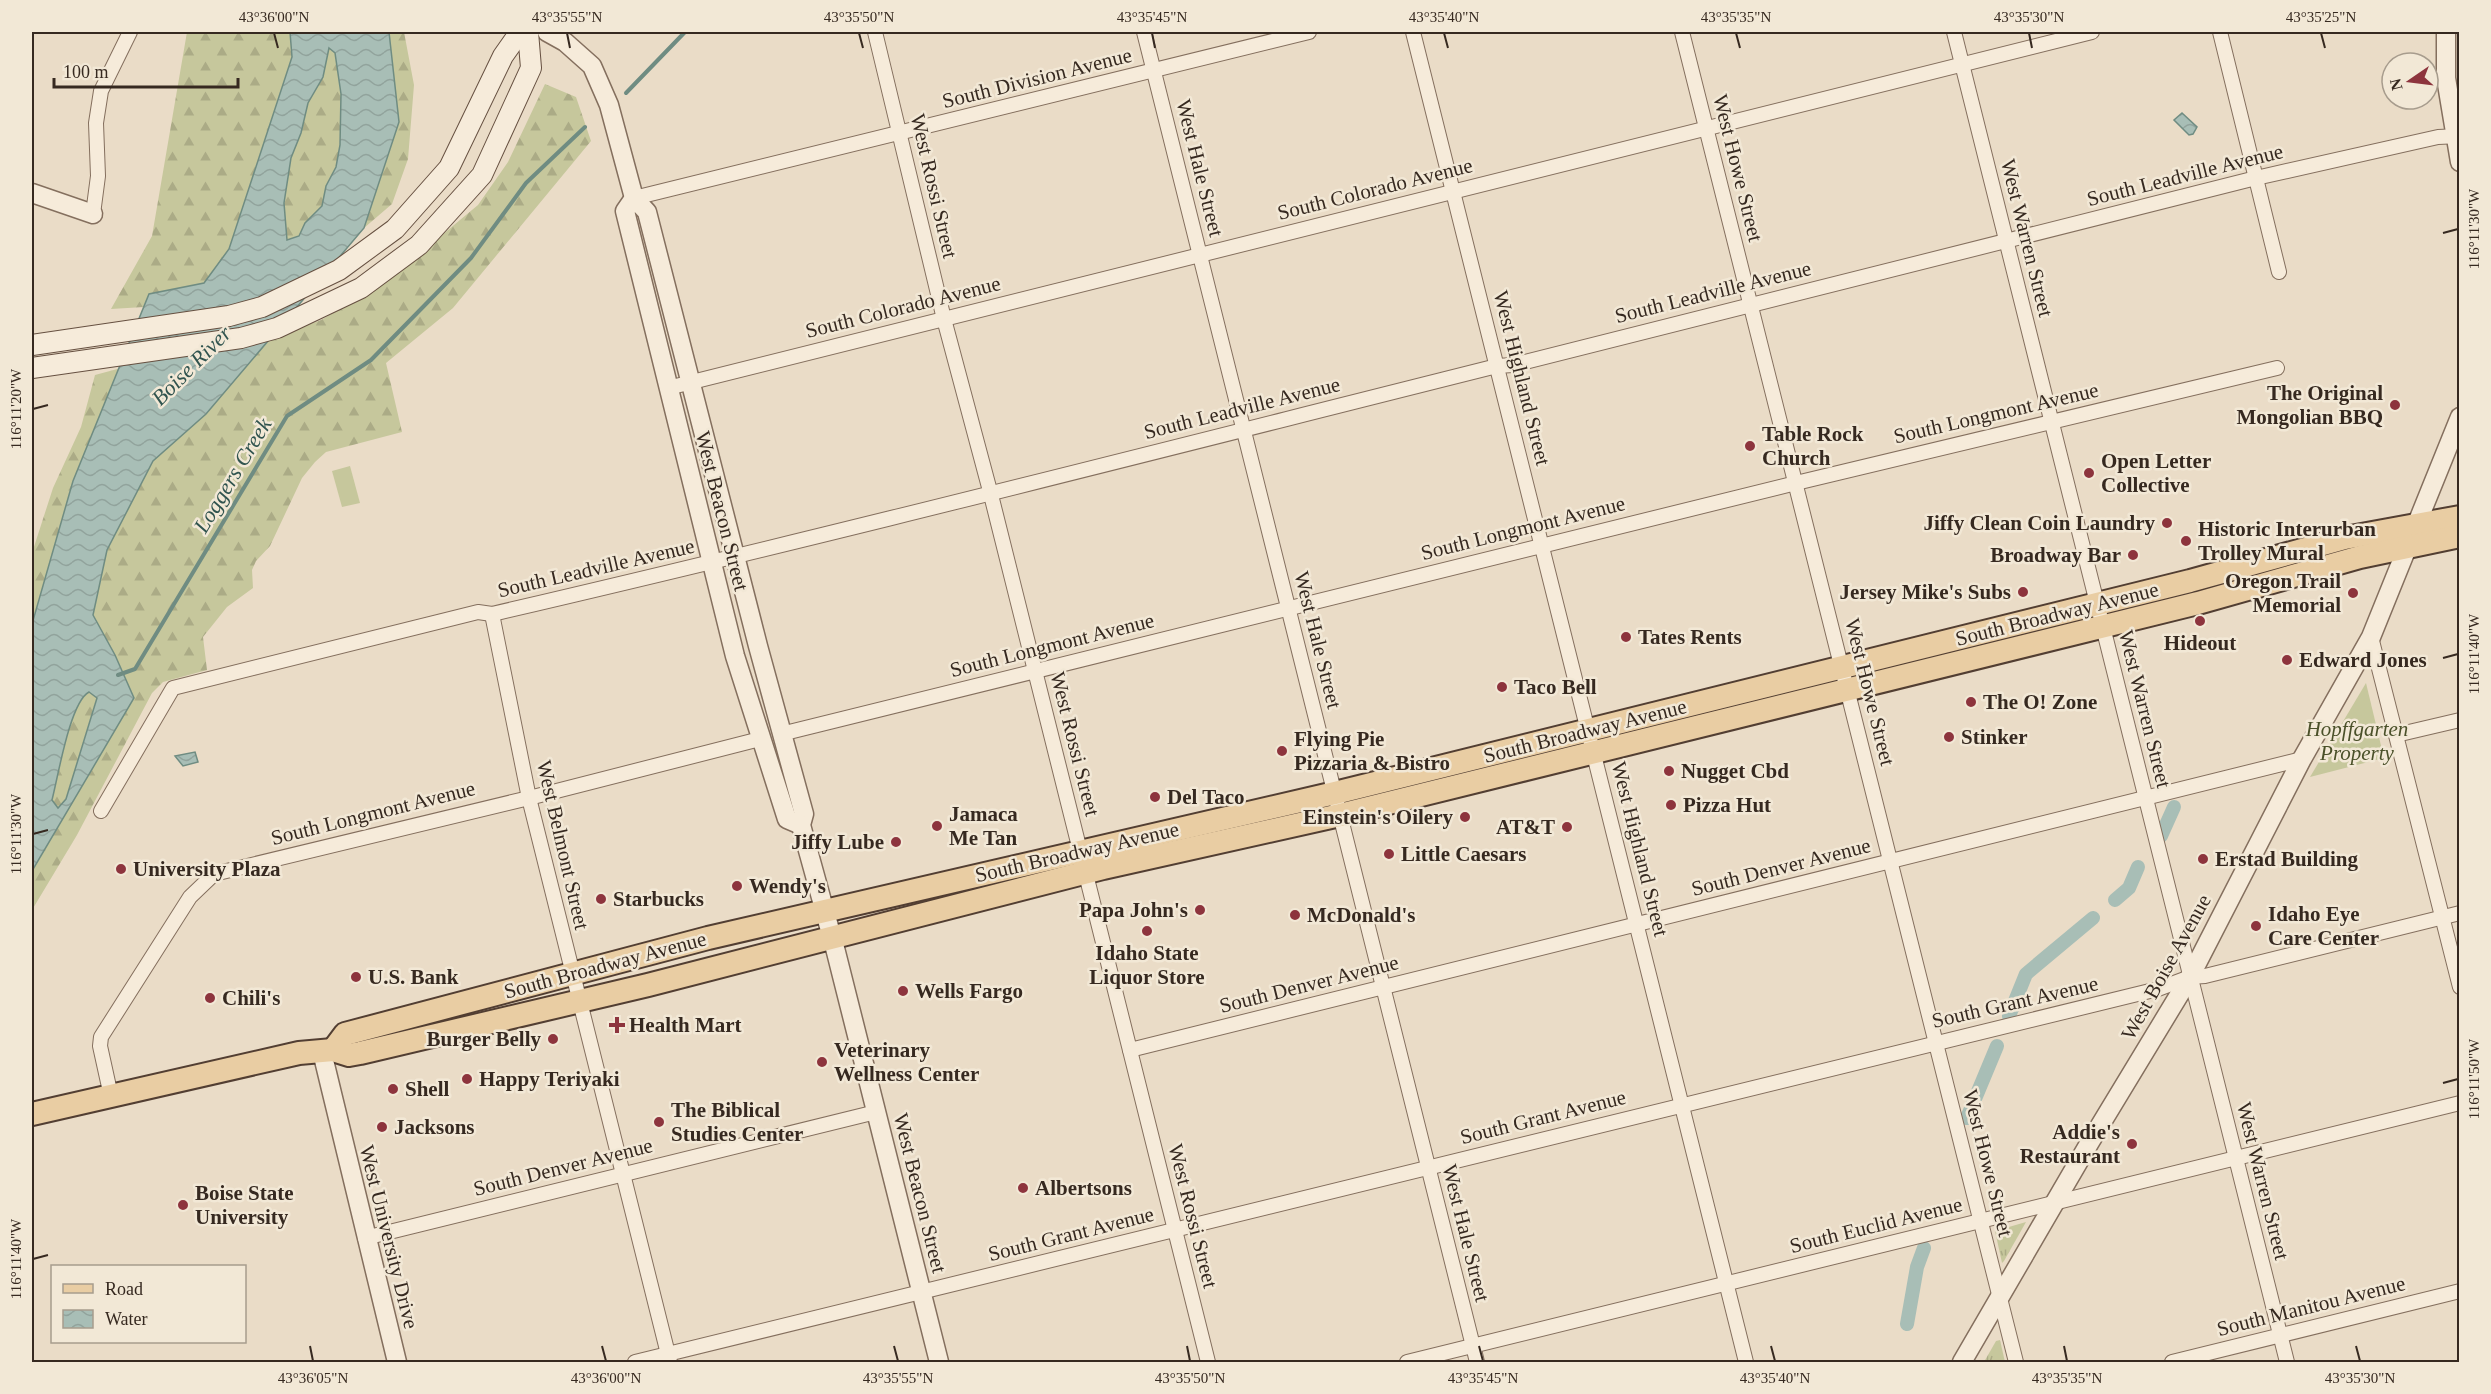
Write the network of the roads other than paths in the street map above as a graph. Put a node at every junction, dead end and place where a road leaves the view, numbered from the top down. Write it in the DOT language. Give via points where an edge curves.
graph roads {
  1 [pos="130,32"];
  2 [pos="520,32"];
  3 [pos="528,32"];
  4 [pos="547,32"];
  5 [pos="875,32"];
  6 [pos="1144,32"];
  7 [pos="1310,32"];
  8 [pos="1413,32"];
  9 [pos="1682,32"];
  10 [pos="1954,32"];
  11 [pos="2092,32"];
  12 [pos="2220,32"];
  13 [pos="2446,32"];
  14 [pos="1962,64"];
  15 [pos="1154,70"];
  16 [pos="1707,128"];
  17 [pos="901,134"];
  18 [pos="2457,136"];
  19 [pos="2460,162"];
  20 [pos="2256,178"];
  21 [pos="1453,191"];
  22 [pos="32,193"];
  23 [pos="634,198"];
  24 [pos="93,214"];
  25 [pos="2006,240"];
  26 [pos="1200,255"];
  27 [pos="2280,272"];
  28 [pos="1751,304"];
  29 [pos="944,319"];
  30 [pos="32,345"];
  31 [pos="1497,366"];
  32 [pos="32,368"];
  33 [pos="2277,368"];
  34 [pos="692,382"];
  35 [pos="668,388"];
  36 [pos="2460,417"];
  37 [pos="2052,422"];
  38 [pos="1244,429"];
  39 [pos="1796,483"];
  40 [pos="990,491"];
  41 [pos="2460,517"];
  42 [pos="2418,525"];
  43 [pos="2460,536"];
  44 [pos="1542,546"];
  45 [pos="2407,549"];
  46 [pos="736,557"];
  47 [pos="712,562"];
  48 [pos="2097,604"];
  49 [pos="1288,608"];
  50 [pos="492,614"];
  51 [pos="2103,627"];
  52 [pos="2371,637"];
  53 [pos="1842,668"];
  54 [pos="1035,671"];
  55 [pos="1847,690"];
  56 [pos="2460,720"];
  57 [pos="1589,730"];
  58 [pos="781,734"];
  59 [pos="2396,735"];
  60 [pos="760,739"];
  61 [pos="1595,752"];
  62 [pos="2302,759"];
  63 [pos="1335,793"];
  64 [pos="529,798"];
  65 [pos="2146,798"];
  66 [pos="101,810"];
  67 [pos="1340,815"];
  68 [pos="801,825"];
  69 [pos="1081,851"];
  70 [pos="1890,861"];
  71 [pos="1086,873"];
  72 [pos="825,910"];
  73 [pos="2460,913"];
  74 [pos="2442,917"];
  75 [pos="1637,924"];
  76 [pos="832,938"];
  77 [pos="572,974"];
  78 [pos="2190,977"];
  79 [pos="1383,987"];
  80 [pos="2460,987"];
  81 [pos="578,1000"];
  82 [pos="1935,1042"];
  83 [pos="1130,1050"];
  84 [pos="327,1051"];
  85 [pos="111,1096"];
  86 [pos="2460,1103"];
  87 [pos="1683,1104"];
  88 [pos="876,1112"];
  89 [pos="32,1114"];
  90 [pos="2236,1158"];
  91 [pos="1428,1167"];
  92 [pos="623,1174"];
  93 [pos="2055,1204"];
  94 [pos="1981,1221"];
  95 [pos="1175,1229"];
  96 [pos="365,1238"];
  97 [pos="1727,1283"];
  98 [pos="2460,1291"];
  99 [pos="922,1293"];
  100 [pos="2000,1297"];
  101 [pos="2280,1336"];
  102 [pos="1473,1346"];
  103 [pos="669,1358"];
  104 [pos="397,1362"];
  105 [pos="636,1362"];
  106 [pos="939,1362"];
  107 [pos="1208,1362"];
  108 [pos="1407,1362"];
  109 [pos="1477,1362"];
  110 [pos="1746,1362"];
  111 [pos="1962,1362"];
  112 [pos="2016,1362"];
  113 [pos="2172,1362"];
  114 [pos="2287,1362"];
  1 -- 24 [label="street" via="101,91"];
  2 -- 30 [label="main road" via="503,56 449,168 395,229 339,270 262,307 229,316"];
  3 -- 32 [label="main road" via="531,68 482,175 419,245 362,288 278,328 241,338"];
  4 -- 23 [label="street, West Beacon Street" via="592,66 609,105"];
  5 -- 17 [label="street, West Rossi Street"];
  6 -- 15 [label="street, West Hale Street"];
  7 -- 15 [label="street, South Division Avenue"];
  8 -- 21 [label="street, West Highland Street"];
  9 -- 16 [label="street, West Howe Street"];
  10 -- 14 [label="street, West Warren Street"];
  11 -- 14 [label="street, South Colorado Avenue"];
  12 -- 20 [label="street"];
  13 -- 18 [label="street" via="2444,57"];
  14 -- 16 [label="street, South Colorado Avenue"];
  14 -- 25 [label="street, West Warren Street"];
  15 -- 17 [label="street, South Division Avenue"];
  15 -- 26 [label="street, West Hale Street"];
  16 -- 21 [label="street, South Colorado Avenue"];
  16 -- 28 [label="street, West Howe Street"];
  17 -- 23 [label="street, South Division Avenue"];
  17 -- 29 [label="street, West Rossi Street"];
  18 -- 19 [label="street"];
  18 -- 20 [label="street, South Leadville Avenue"];
  20 -- 25 [label="street, South Leadville Avenue"];
  20 -- 27 [label="street"];
  21 -- 26 [label="street, South Colorado Avenue"];
  21 -- 31 [label="street, West Highland Street"];
  22 -- 24 [label="street"];
  23 -- 34 [label="street, West Beacon Street" via="647,212"];
  23 -- 35 [label="street, West Beacon Street" via="625,211"];
  25 -- 28 [label="street, South Leadville Avenue"];
  25 -- 37 [label="street, West Warren Street"];
  26 -- 29 [label="street, South Colorado Avenue"];
  26 -- 38 [label="street, West Hale Street"];
  28 -- 31 [label="street, South Leadville Avenue"];
  28 -- 39 [label="street, West Howe Street"];
  29 -- 34 [label="street, South Colorado Avenue"];
  29 -- 40 [label="street, West Rossi Street"];
  31 -- 38 [label="street, South Leadville Avenue"];
  31 -- 44 [label="street, West Highland Street"];
  33 -- 37 [label="street, South Longmont Avenue"];
  34 -- 35 [label="street, South Colorado Avenue"];
  34 -- 46 [label="street, West Beacon Street"];
  35 -- 47 [label="street, West Beacon Street"];
  36 -- 42 [label="street, West Boise Avenue" via="2438,465"];
  37 -- 39 [label="street, South Longmont Avenue"];
  37 -- 48 [label="street, West Warren Street"];
  38 -- 40 [label="street, South Leadville Avenue"];
  38 -- 49 [label="street, West Hale Street"];
  39 -- 44 [label="street, South Longmont Avenue"];
  39 -- 53 [label="street, West Howe Street"];
  40 -- 46 [label="street, South Leadville Avenue"];
  40 -- 54 [label="street, West Rossi Street"];
  41 -- 42 [label="main road, South Broadway Avenue"];
  42 -- 45 [label="street, West Boise Avenue"];
  42 -- 48 [label="main road, South Broadway Avenue" via="2345,538"];
  43 -- 45 [label="main road, South Broadway Avenue"];
  44 -- 49 [label="street, South Longmont Avenue"];
  44 -- 57 [label="street, West Highland Street"];
  45 -- 51 [label="main road, South Broadway Avenue" via="2360,557"];
  45 -- 52 [label="street, West Boise Avenue"];
  46 -- 47 [label="street, South Leadville Avenue"];
  46 -- 58 [label="street, West Beacon Street"];
  47 -- 50 [label="street, South Leadville Avenue"];
  47 -- 60 [label="street, West Beacon Street"];
  48 -- 51 [label="street, West Warren Street"];
  48 -- 53 [label="main road, South Broadway Avenue"];
  49 -- 54 [label="street, South Longmont Avenue"];
  49 -- 63 [label="street, West Hale Street"];
  50 -- 64 [label="street, West Belmont Street"];
  50 -- 66 [label="street, South Leadville Avenue" via="478,612 173,688"];
  51 -- 55 [label="main road, South Broadway Avenue"];
  51 -- 65 [label="street, West Warren Street"];
  52 -- 59 [label="street"];
  52 -- 62 [label="street, West Boise Avenue"];
  53 -- 55 [label="street, West Howe Street"];
  53 -- 57 [label="main road, South Broadway Avenue"];
  54 -- 58 [label="street, South Longmont Avenue"];
  54 -- 69 [label="street, West Rossi Street"];
  55 -- 61 [label="main road, South Broadway Avenue"];
  55 -- 70 [label="street, West Howe Street"];
  56 -- 59 [label="street"];
  57 -- 61 [label="street, West Highland Street"];
  57 -- 63 [label="main road, South Broadway Avenue"];
  58 -- 68 [label="street, West Beacon Street" via="804,814"];
  59 -- 74 [label="street"];
  60 -- 64 [label="street, South Longmont Avenue"];
  60 -- 68 [label="street, West Beacon Street" via="787,819"];
  61 -- 67 [label="main road, South Broadway Avenue"];
  61 -- 75 [label="street, West Highland Street"];
  62 -- 65 [label="street, South Denver Avenue"];
  62 -- 78 [label="street, West Boise Avenue"];
  63 -- 67 [label="street, West Hale Street"];
  63 -- 69 [label="main road, South Broadway Avenue"];
  64 -- 77 [label="street, West Belmont Street"];
  64 -- 85 [label="street, South Longmont Avenue" via="214,874 190,897 101,1037"];
  65 -- 70 [label="street, South Denver Avenue"];
  65 -- 78 [label="street, West Warren Street"];
  67 -- 71 [label="main road, South Broadway Avenue"];
  67 -- 79 [label="street, West Hale Street"];
  68 -- 72 [label="street, West Beacon Street"];
  69 -- 71 [label="street, West Rossi Street"];
  69 -- 72 [label="main road, South Broadway Avenue"];
  70 -- 75 [label="street, South Denver Avenue"];
  70 -- 82 [label="street, West Howe Street"];
  71 -- 76 [label="main road, South Broadway Avenue"];
  71 -- 83 [label="street, West Rossi Street"];
  72 -- 76 [label="street, West Beacon Street"];
  72 -- 77 [label="main road, South Broadway Avenue"];
  73 -- 74 [label="street, South Grant Avenue"];
  74 -- 78 [label="street, South Grant Avenue"];
  74 -- 80 [label="street"];
  75 -- 79 [label="street, South Denver Avenue"];
  75 -- 87 [label="street, West Highland Street"];
  76 -- 81 [label="main road, South Broadway Avenue"];
  76 -- 88 [label="street, West Beacon Street"];
  77 -- 81 [label="street, West Belmont Street"];
  77 -- 84 [label="main road, South Broadway Avenue" via="345,1034"];
  78 -- 82 [label="street, South Grant Avenue" via="2158,989"];
  78 -- 90 [label="street, West Warren Street"];
  78 -- 93 [label="street, West Boise Avenue"];
  79 -- 83 [label="street, South Denver Avenue"];
  79 -- 91 [label="street, West Hale Street"];
  81 -- 84 [label="main road, South Broadway Avenue" via="360,1053"];
  81 -- 92 [label="street, West Belmont Street"];
  82 -- 87 [label="street, South Grant Avenue"];
  82 -- 94 [label="street, West Howe Street"];
  83 -- 95 [label="street, West Rossi Street"];
  84 -- 85 [label="main road, South Broadway Avenue" via="299,1053"];
  84 -- 96 [label="street, West University Drive"];
  85 -- 89 [label="main road, South Broadway Avenue"];
  86 -- 90 [label="street, South Euclid Avenue"];
  87 -- 91 [label="street, South Grant Avenue"];
  87 -- 97 [label="street, West Highland Street"];
  88 -- 92 [label="street, South Denver Avenue"];
  88 -- 99 [label="street, West Beacon Street"];
  90 -- 93 [label="street, South Euclid Avenue"];
  90 -- 101 [label="street, West Warren Street"];
  91 -- 95 [label="street, South Grant Avenue"];
  91 -- 102 [label="street, West Hale Street"];
  92 -- 96 [label="street, South Denver Avenue"];
  92 -- 103 [label="street, West Belmont Street"];
  93 -- 94 [label="street, South Euclid Avenue"];
  93 -- 100 [label="street, West Boise Avenue"];
  94 -- 97 [label="street, South Euclid Avenue"];
  94 -- 100 [label="street, West Howe Street"];
  95 -- 99 [label="street, South Grant Avenue"];
  95 -- 107 [label="street, West Rossi Street"];
  96 -- 104 [label="street, West University Drive"];
  97 -- 102 [label="street, South Euclid Avenue"];
  97 -- 110 [label="street, West Highland Street"];
  98 -- 101 [label="street, South Manitou Avenue"];
  99 -- 103 [label="street, South Grant Avenue"];
  99 -- 106 [label="street, West Beacon Street"];
  100 -- 111 [label="street, West Boise Avenue"];
  100 -- 112 [label="street, West Howe Street"];
  101 -- 113 [label="street, South Manitou Avenue"];
  101 -- 114 [label="street, West Warren Street"];
  102 -- 108 [label="street, South Euclid Avenue"];
  102 -- 109 [label="street, West Hale Street"];
  103 -- 105 [label="street, South Grant Avenue"];
}
